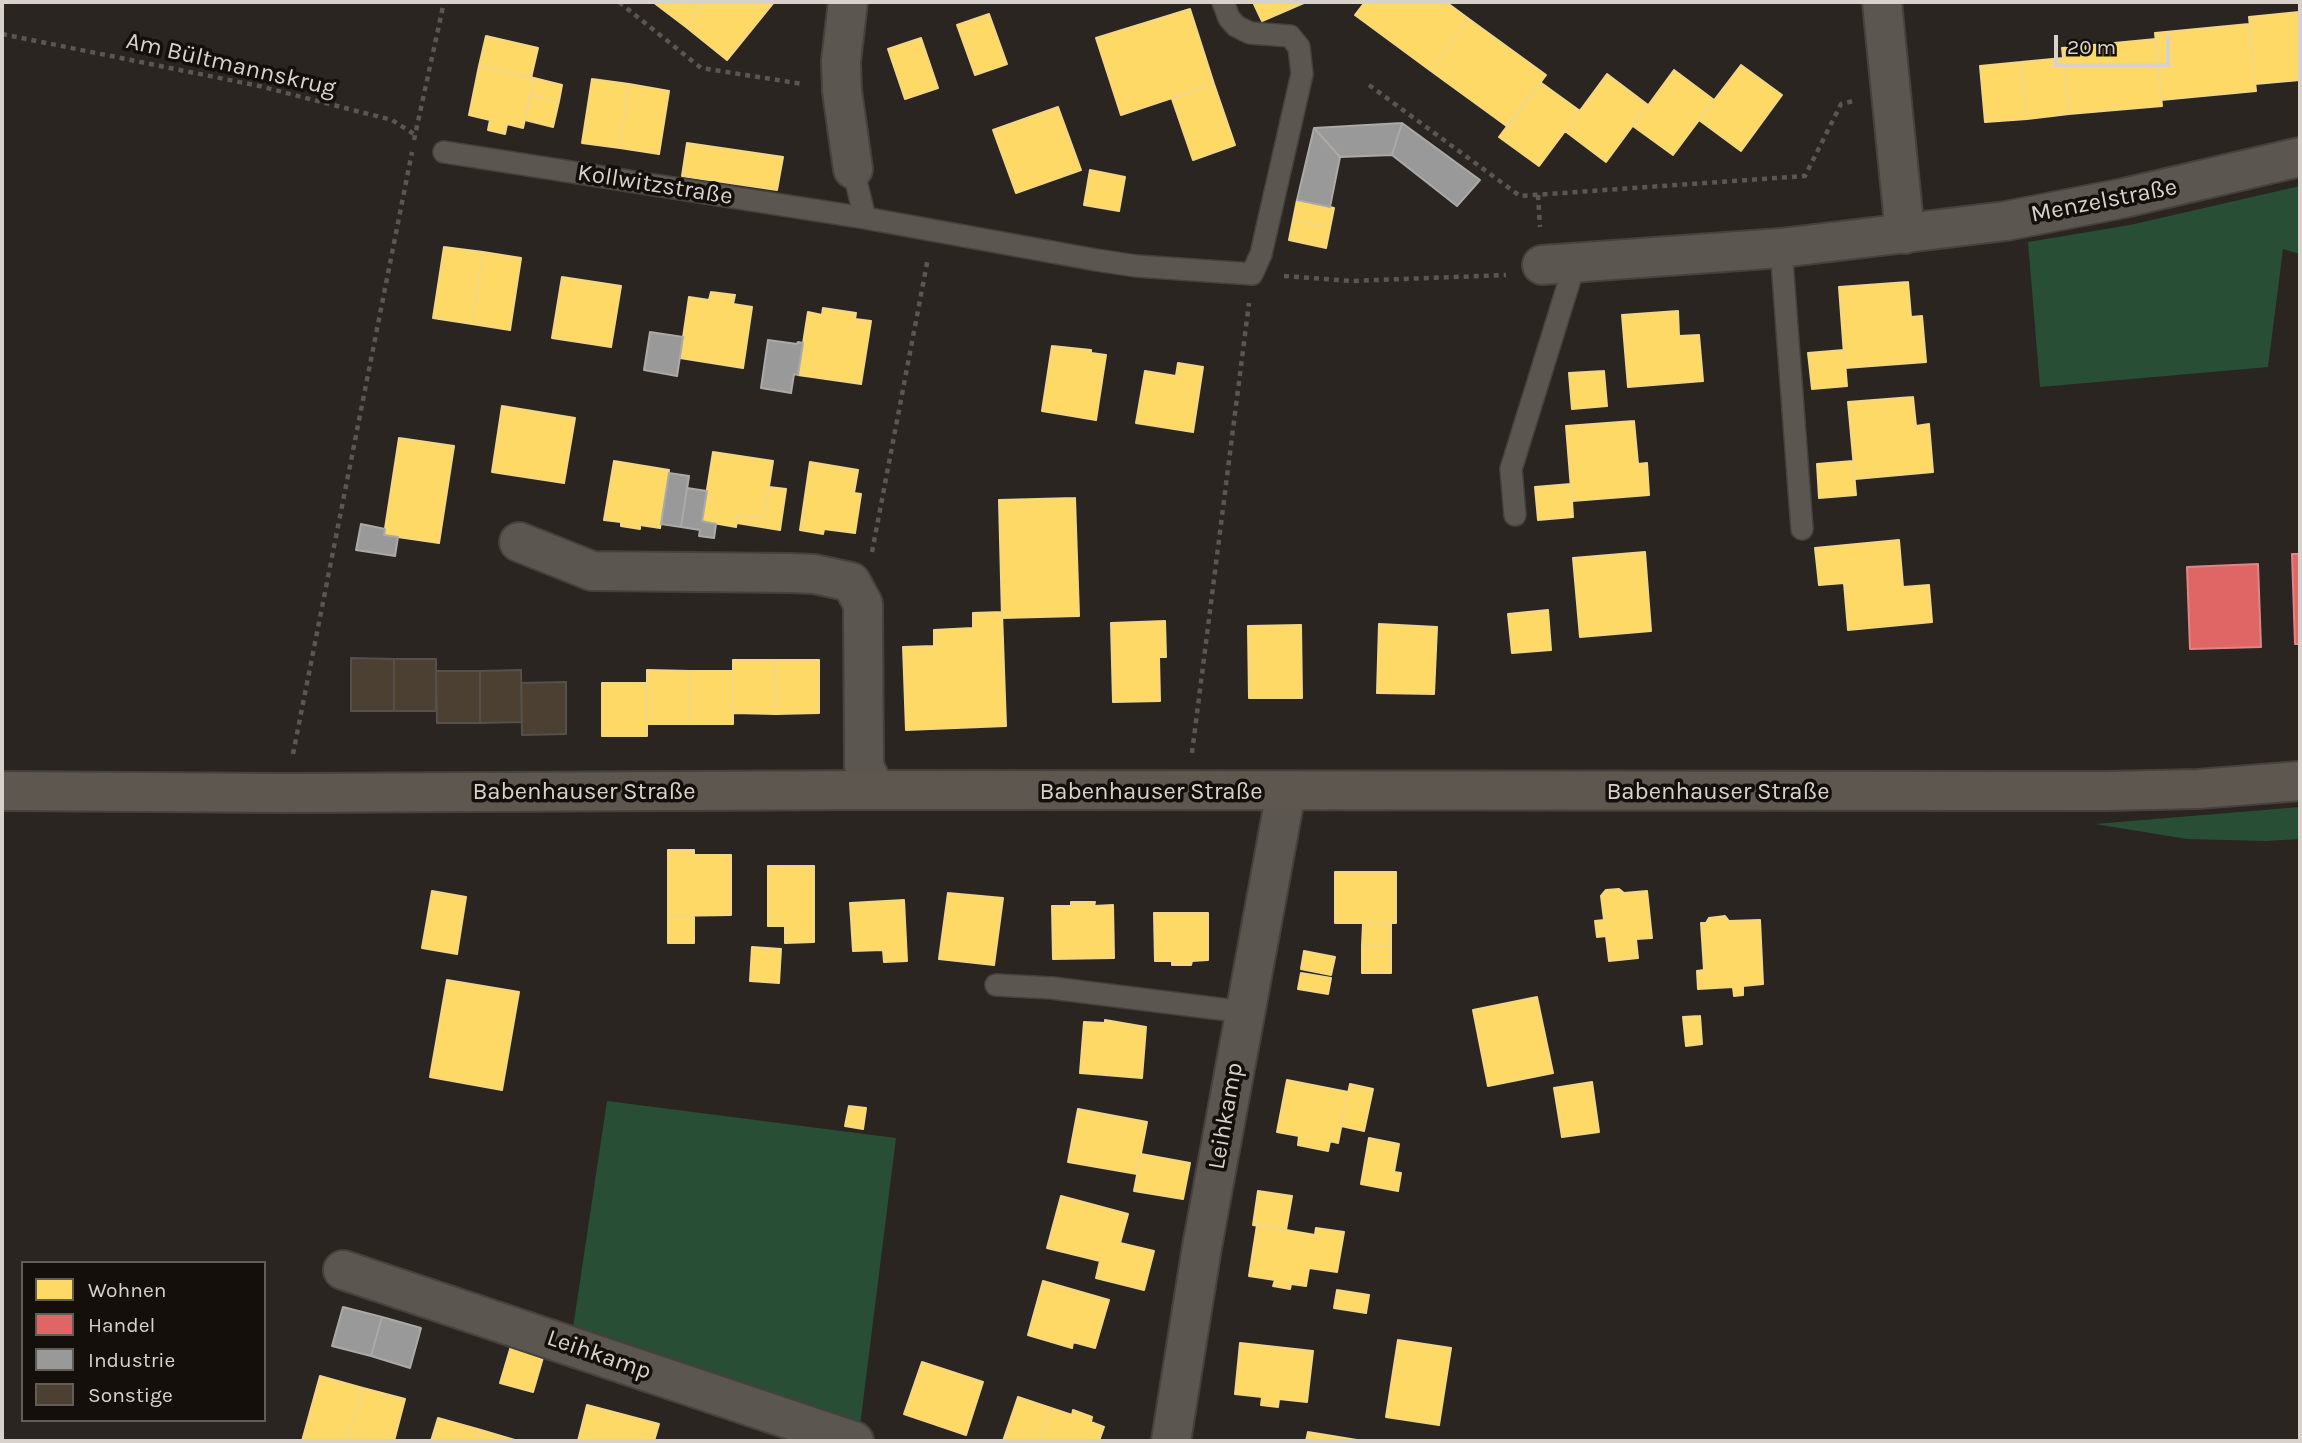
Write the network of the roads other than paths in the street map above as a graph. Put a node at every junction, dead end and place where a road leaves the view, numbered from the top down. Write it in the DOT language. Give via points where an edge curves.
graph roads {
  1 [pos="848,2"];
  2 [pos="1223,2"];
  3 [pos="1882,2"];
  4 [pos="444,152"];
  5 [pos="2300,157"];
  6 [pos="853,169"];
  7 [pos="865,218"];
  8 [pos="1905,234"];
  9 [pos="1781,248"];
  10 [pos="1559,264"];
  11 [pos="1514,515"];
  12 [pos="1801,529"];
  13 [pos="519,542"];
  14 [pos="2300,781"];
  15 [pos="876,790"];
  16 [pos="2,791"];
  17 [pos="1286,792"];
  18 [pos="996,985"];
  19 [pos="1244,1012"];
  20 [pos="343,1270"];
  21 [pos="854,1441"];
  22 [pos="1171,1441"];
  1 -- 6 [label="street" via="841,61"];
  2 -- 7 [label="lane, Kollwitzstraße" via="1236,26 1250,33 1290,36 1299,47 1302,74 1261,254 1252,274 1136,266"];
  3 -- 8 [label="street"];
  4 -- 7 [label="lane, Kollwitzstraße"];
  5 -- 8 [label="street, Menzelstraße" via="2124,198 2006,221"];
  6 -- 7 [label="lane"];
  8 -- 9 [label="street, Menzelstraße"];
  9 -- 10 [label="street, Menzelstraße"];
  9 -- 12 [label="lane"];
  10 -- 11 [label="lane" via="1511,469"];
  13 -- 15 [label="street" via="592,571 814,574 851,582 863,604 864,766"];
  14 -- 17 [label="main road, Babenhauser Straße" via="2105,791"];
  15 -- 16 [label="main road, Babenhauser Straße"];
  15 -- 17 [label="main road, Babenhauser Straße"];
  17 -- 19 [label="street, Leihkamp"];
  18 -- 19 [label="lane"];
  19 -- 22 [label="street, Leihkamp"];
  20 -- 21 [label="street, Leihkamp"];
}
